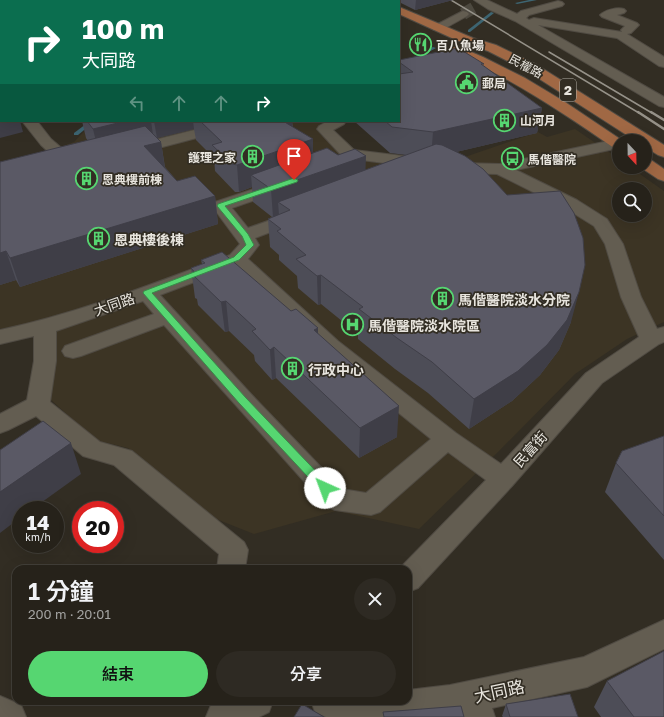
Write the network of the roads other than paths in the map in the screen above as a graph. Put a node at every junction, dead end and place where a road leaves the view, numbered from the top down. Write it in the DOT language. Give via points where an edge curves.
graph roads {
  1 [pos="558,4"];
  2 [pos="484,5"];
  3 [pos="400,11"];
  4 [pos="620,11"];
  5 [pos="468,16"];
  6 [pos="519,18"];
  7 [pos="621,35"];
  8 [pos="452,41"];
  9 [pos="664,63"];
  10 [pos="664,103"];
  11 [pos="30,122"];
  12 [pos="337,122"];
  13 [pos="222,127"];
  14 [pos="612,140"];
  15 [pos="612,145"];
  16 [pos="664,152"];
  17 [pos="116,154"];
  18 [pos="349,154"];
  19 [pos="430,165"];
  20 [pos="73,166"];
  21 [pos="652,168"];
  22 [pos="500,169"];
  23 [pos="400,176"];
  24 [pos="664,176"];
  25 [pos="312,210"];
  26 [pos="245,236"];
  27 [pos="237,259"];
  28 [pos="147,293"];
  29 [pos="168,316"];
  30 [pos="45,327"];
  31 [pos="0,337"];
  32 [pos="658,337"];
  33 [pos="73,351"];
  34 [pos="38,405"];
  35 [pos="0,424"];
  36 [pos="448,438"];
  37 [pos="503,479"];
  38 [pos="232,565"];
  39 [pos="412,575"];
  40 [pos="664,634"];
  41 [pos="248,705"];
  42 [pos="336,705"];
  43 [pos="475,707"];
  44 [pos="0,712"];
  45 [pos="9,717"];
  46 [pos="223,717"];
  1 -- 6 [label="street" via="525,13"];
  2 -- 6 [label="street"];
  3 -- 8 [label="main road, 民權路 / 2"];
  4 -- 7 [label="street" via="606,15 633,25"];
  5 -- 8 [label="street"];
  6 -- 7 [label="street"];
  6 -- 10 [label="street"];
  7 -- 9 [label="street"];
  8 -- 14 [label="main road, 民權路 / 2" via="534,88"];
  8 -- 16 [label="main road, 民權路 / 2" via="492,48 532,68"];
  11 -- 20 [label="street" via="46,142"];
  12 -- 18 [label="street" via="324,129"];
  13 -- 17 [label="street"];
  15 -- 22 [label="street"];
  18 -- 19 [label="street"];
  18 -- 26 [label="street" via="345,161 221,206"];
  19 -- 22 [label="street"];
  19 -- 23 [label="street"];
  21 -- 24 [label="main road"];
  22 -- 32 [label="street" via="570,204 601,224 614,244 631,297"];
  25 -- 26 [label="street"];
  26 -- 27 [label="street, 大同路" via="250,245"];
  27 -- 28 [label="street, 大同路"];
  27 -- 36 [label="street" via="330,346"];
  28 -- 29 [label="street"];
  28 -- 30 [label="street, 大同路"];
  29 -- 33 [label="street"];
  29 -- 36 [label="street" via="335,499 371,504"];
  30 -- 31 [label="street, 大同路"];
  30 -- 34 [label="street" via="45,361"];
  32 -- 37 [label="street, 民富街" via="594,378"];
  34 -- 35 [label="street"];
  34 -- 38 [label="street" via="92,449 123,458 234,550"];
  36 -- 37 [label="street"];
  37 -- 39 [label="street, 民富街"];
  40 -- 43 [label="street, 大同路" via="587,672"];
  41 -- 46 [label="street"];
  42 -- 43 [label="street, 大同路" via="355,713 450,701"];
  44 -- 45 [label="street"];
}
